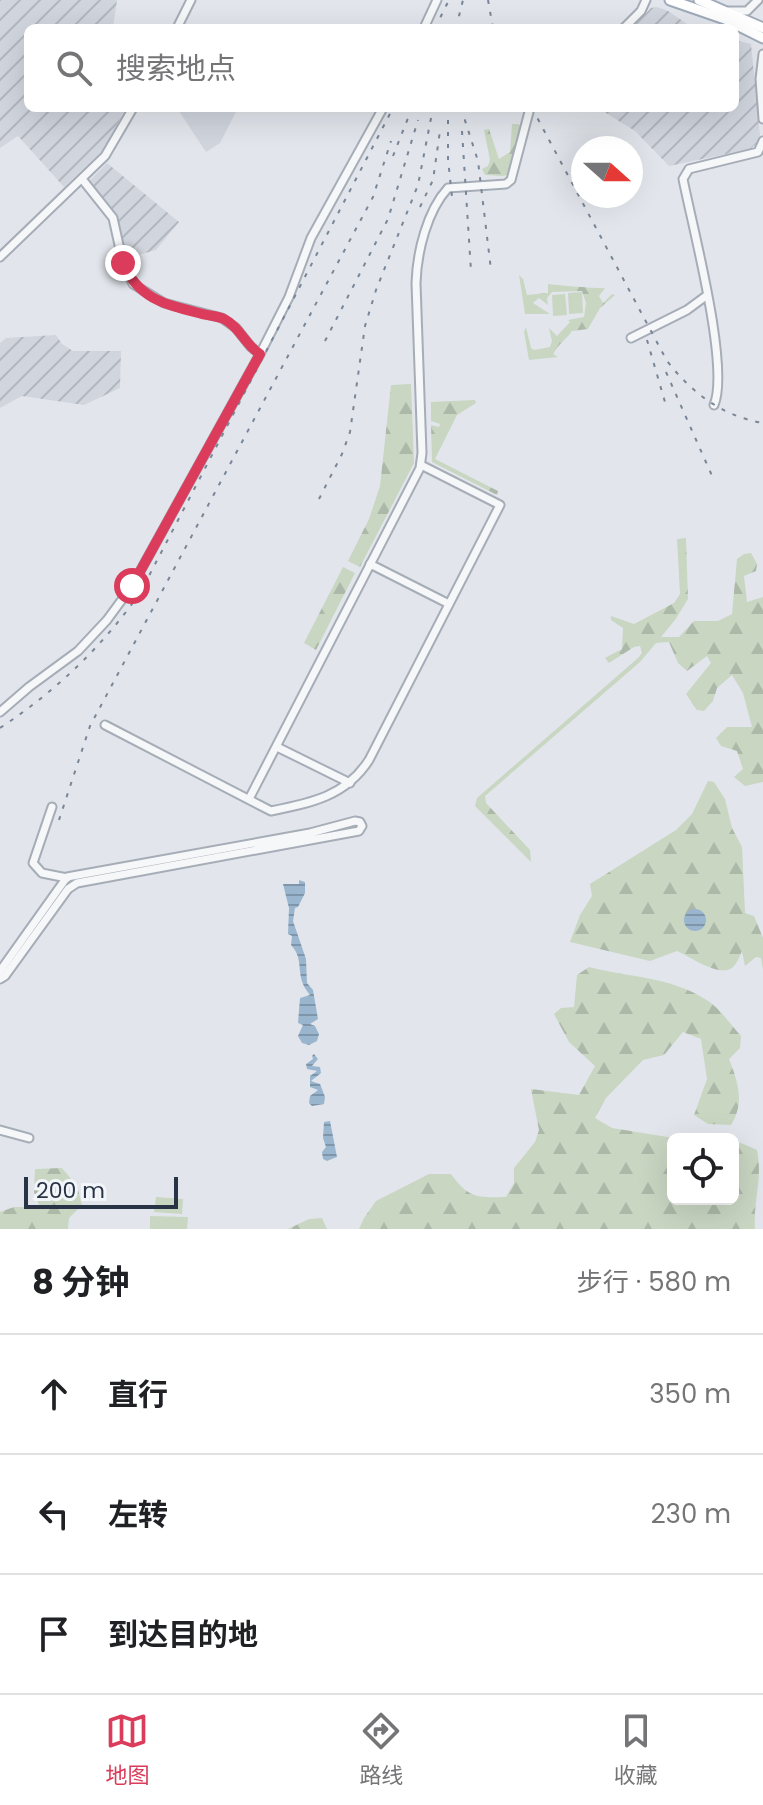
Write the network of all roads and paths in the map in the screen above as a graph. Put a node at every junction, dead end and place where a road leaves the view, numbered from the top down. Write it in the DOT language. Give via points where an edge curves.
graph roads {
  1 [pos="191,0"];
  2 [pos="437,0"];
  3 [pos="646,0"];
  4 [pos="670,0"];
  5 [pos="699,0"];
  6 [pos="758,0"];
  7 [pos="763,8"];
  8 [pos="729,11"];
  9 [pos="179,24"];
  10 [pos="426,24"];
  11 [pos="628,24"];
  12 [pos="735,24"];
  13 [pos="739,26"];
  14 [pos="763,28"];
  15 [pos="763,38"];
  16 [pos="763,54"];
  17 [pos="131,112"];
  18 [pos="381,112"];
  19 [pos="529,112"];
  20 [pos="763,119"];
  21 [pos="763,141"];
  22 [pos="82,179"];
  23 [pos="0,257"];
  24 [pos="706,296"];
  25 [pos="631,338"];
  26 [pos="260,354"];
  27 [pos="714,405"];
  28 [pos="421,465"];
  29 [pos="370,564"];
  30 [pos="449,604"];
  31 [pos="0,712"];
  32 [pos="105,725"];
  33 [pos="277,747"];
  34 [pos="350,783"];
  35 [pos="249,799"];
  36 [pos="52,807"];
  37 [pos="68,876"];
  38 [pos="73,886"];
  39 [pos="0,971"];
  40 [pos="0,979"];
  41 [pos="0,1130"];
  42 [pos="29,1138"];
  1 -- 9 [label="street"];
  2 -- 10 [label="street"];
  3 -- 11 [label="street"];
  4 -- 12 [label="main road"];
  5 -- 8 [label="main road"];
  6 -- 7 [label="street"];
  6 -- 8 [label="street" via="747,11"];
  8 -- 14 [label="main road"];
  13 -- 15 [label="main road"];
  16 -- 20 [label="street"];
  17 -- 22 [label="street" via="105,156"];
  18 -- 26 [label="street" via="311,238"];
  19 -- 28 [label="street" via="511,180 448,188 419,249"];
  21 -- 24 [label="street" via="758,152 684,173"];
  22 -- 23 [label="street"];
  22 -- 26 [label="street" via="113,218 133,284 164,303 222,318"];
  24 -- 25 [label="street"];
  24 -- 27 [label="street" via="717,356"];
  26 -- 31 [label="street" via="123,599 78,651"];
  28 -- 29 [label="street"];
  28 -- 30 [label="street" via="500,505"];
  29 -- 30 [label="street"];
  29 -- 33 [label="street"];
  30 -- 34 [label="street" via="369,760"];
  32 -- 35 [label="street"];
  33 -- 34 [label="street"];
  33 -- 35 [label="street"];
  34 -- 35 [label="street" via="320,800 271,811"];
  36 -- 37 [label="street" via="33,863 42,873"];
  37 -- 38 [label="street"];
  37 -- 38 [label="street" via="355,821 362,826 311,841"];
  37 -- 39 [label="street"];
  38 -- 40 [label="street"];
  41 -- 42 [label="street"];
}
